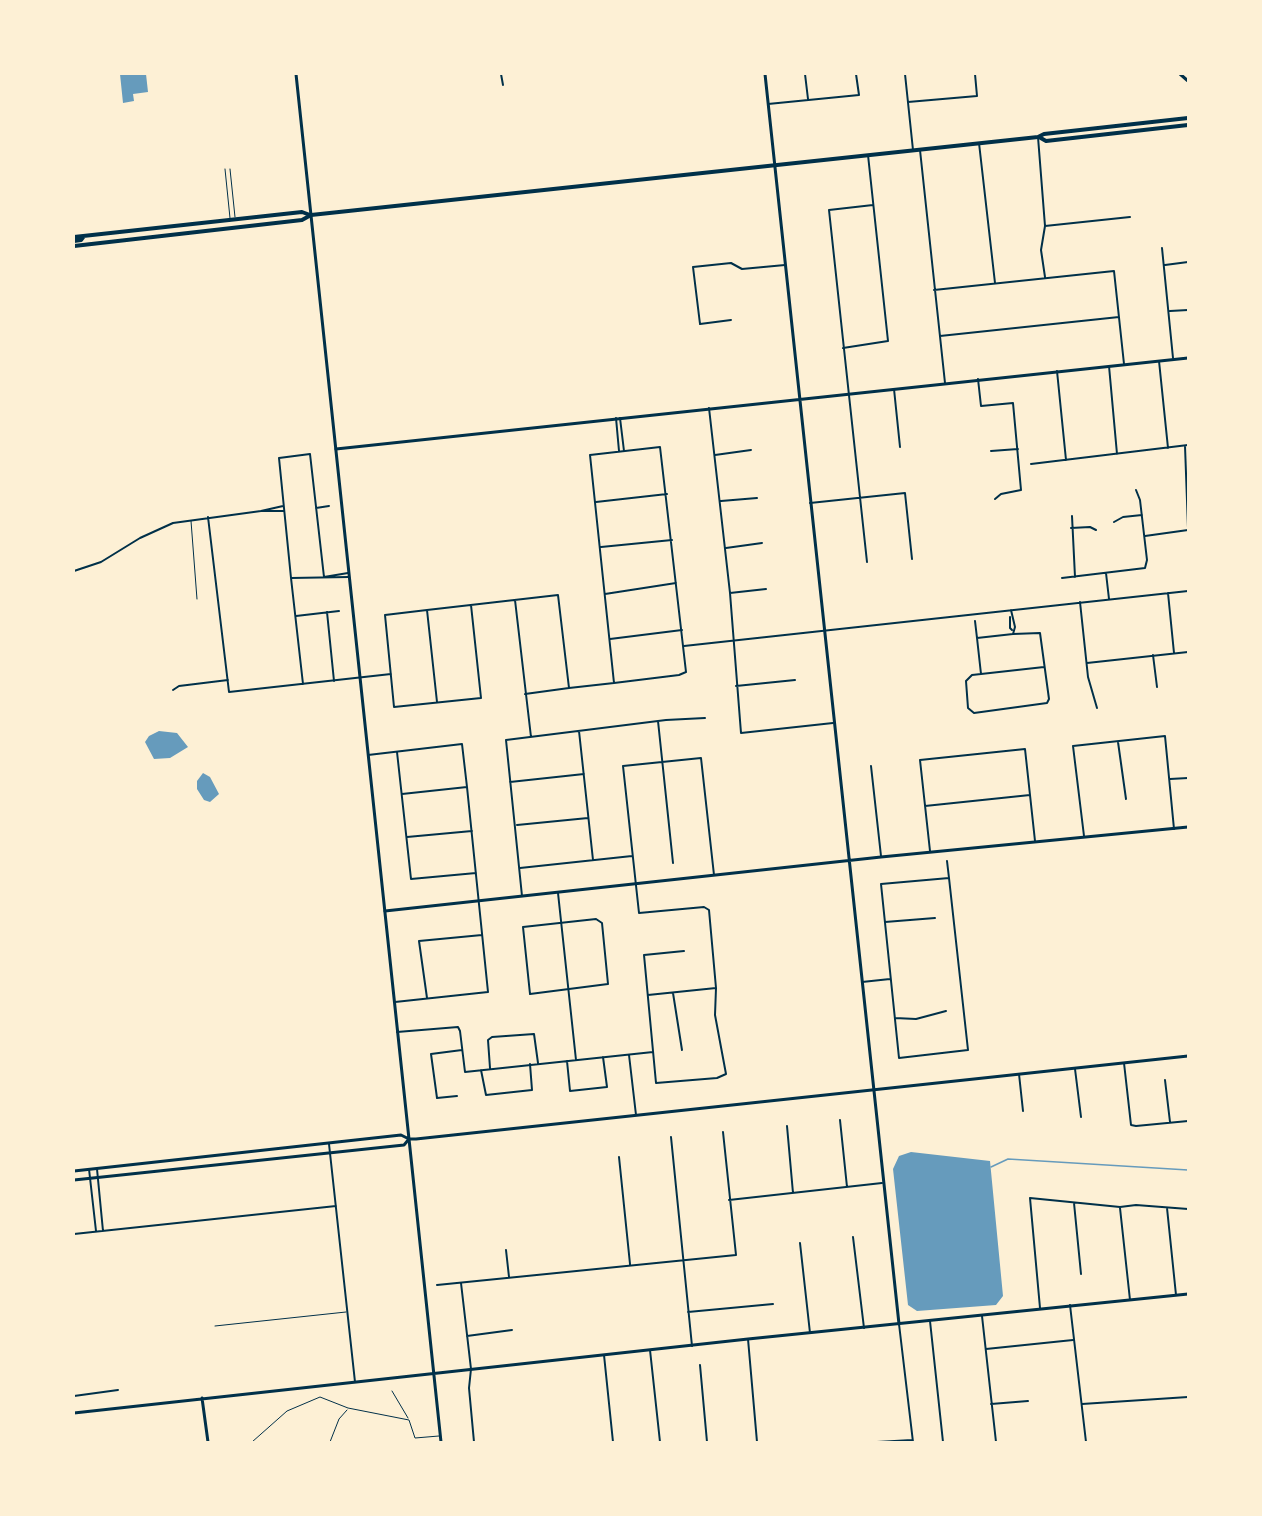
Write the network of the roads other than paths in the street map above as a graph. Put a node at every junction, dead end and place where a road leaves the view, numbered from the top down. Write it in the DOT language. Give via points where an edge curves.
graph roads {
  1 [pos="296,74"];
  2 [pos="501,74"];
  3 [pos="765,74"];
  4 [pos="805,74"];
  5 [pos="856,74"];
  6 [pos="905,74"];
  7 [pos="975,74"];
  8 [pos="1180,74"];
  9 [pos="1188,81"];
  10 [pos="503,85"];
  11 [pos="808,99"];
  12 [pos="908,102"];
  13 [pos="768,104"];
  14 [pos="1188,118"];
  15 [pos="1188,125"];
  16 [pos="1038,137"];
  17 [pos="979,143"];
  18 [pos="913,150"];
  19 [pos="920,150"];
  20 [pos="868,155"];
  21 [pos="774,166"];
  22 [pos="225,169"];
  23 [pos="230,169"];
  24 [pos="873,205"];
  25 [pos="311,216"];
  26 [pos="1130,217"];
  27 [pos="233,220"];
  28 [pos="1045,226"];
  29 [pos="233,228"];
  30 [pos="74,241"];
  31 [pos="1162,248"];
  32 [pos="1188,262"];
  33 [pos="785,265"];
  34 [pos="1164,265"];
  35 [pos="1045,278"];
  36 [pos="995,283"];
  37 [pos="934,290"];
  38 [pos="1188,310"];
  39 [pos="1169,311"];
  40 [pos="1119,317"];
  41 [pos="731,320"];
  42 [pos="939,336"];
  43 [pos="843,348"];
  44 [pos="1188,358"];
  45 [pos="1173,360"];
  46 [pos="1159,361"];
  47 [pos="1124,364"];
  48 [pos="1109,366"];
  49 [pos="1057,371"];
  50 [pos="978,379"];
  51 [pos="945,383"];
  52 [pos="894,388"];
  53 [pos="848,393"];
  54 [pos="800,398"];
  55 [pos="709,408"];
  56 [pos="618,418"];
  57 [pos="1187,446"];
  58 [pos="900,447"];
  59 [pos="1168,448"];
  60 [pos="336,449"];
  61 [pos="1018,449"];
  62 [pos="751,450"];
  63 [pos="624,451"];
  64 [pos="991,451"];
  65 [pos="619,452"];
  66 [pos="1117,454"];
  67 [pos="714,455"];
  68 [pos="1066,460"];
  69 [pos="1031,464"];
  70 [pos="1136,490"];
  71 [pos="667,494"];
  72 [pos="861,497"];
  73 [pos="757,498"];
  74 [pos="995,499"];
  75 [pos="720,501"];
  76 [pos="596,502"];
  77 [pos="810,503"];
  78 [pos="283,506"];
  79 [pos="329,506"];
  80 [pos="316,508"];
  81 [pos="261,511"];
  82 [pos="284,511"];
  83 [pos="1142,515"];
  84 [pos="1072,516"];
  85 [pos="208,518"];
  86 [pos="191,520"];
  87 [pos="1114,522"];
  88 [pos="1071,528"];
  89 [pos="1188,529"];
  90 [pos="1096,530"];
  91 [pos="1145,536"];
  92 [pos="672,540"];
  93 [pos="762,543"];
  94 [pos="601,547"];
  95 [pos="725,548"];
  96 [pos="912,560"];
  97 [pos="867,562"];
  98 [pos="74,571"];
  99 [pos="1106,573"];
  100 [pos="349,575"];
  101 [pos="324,577"];
  102 [pos="1075,577"];
  103 [pos="291,578"];
  104 [pos="1062,578"];
  105 [pos="676,583"];
  106 [pos="766,589"];
  107 [pos="1188,591"];
  108 [pos="730,593"];
  109 [pos="1168,593"];
  110 [pos="605,594"];
  111 [pos="197,599"];
  112 [pos="1108,599"];
  113 [pos="515,600"];
  114 [pos="1080,602"];
  115 [pos="471,605"];
  116 [pos="427,610"];
  117 [pos="1011,610"];
  118 [pos="339,611"];
  119 [pos="327,612"];
  120 [pos="296,616"];
  121 [pos="1011,616"];
  122 [pos="975,621"];
  123 [pos="1015,622"];
  124 [pos="1009,623"];
  125 [pos="682,630"];
  126 [pos="823,630"];
  127 [pos="1013,632"];
  128 [pos="977,638"];
  129 [pos="610,639"];
  130 [pos="734,640"];
  131 [pos="684,646"];
  132 [pos="1188,652"];
  133 [pos="1174,653"];
  134 [pos="1154,655"];
  135 [pos="1086,663"];
  136 [pos="1045,667"];
  137 [pos="391,674"];
  138 [pos="981,674"];
  139 [pos="360,678"];
  140 [pos="228,680"];
  141 [pos="795,680"];
  142 [pos="334,681"];
  143 [pos="614,683"];
  144 [pos="303,684"];
  145 [pos="736,686"];
  146 [pos="1157,687"];
  147 [pos="569,688"];
  148 [pos="172,690"];
  149 [pos="525,694"];
  150 [pos="437,702"];
  151 [pos="1097,708"];
  152 [pos="705,718"];
  153 [pos="658,721"];
  154 [pos="833,723"];
  155 [pos="579,731"];
  156 [pos="531,737"];
  157 [pos="1118,742"];
  158 [pos="397,752"];
  159 [pos="368,755"];
  160 [pos="663,762"];
  161 [pos="871,766"];
  162 [pos="584,774"];
  163 [pos="1188,777"];
  164 [pos="1169,780"];
  165 [pos="510,782"];
  166 [pos="467,787"];
  167 [pos="402,794"];
  168 [pos="1030,795"];
  169 [pos="1126,800"];
  170 [pos="925,806"];
  171 [pos="588,818"];
  172 [pos="515,825"];
  173 [pos="1188,827"];
  174 [pos="1174,829"];
  175 [pos="472,831"];
  176 [pos="1084,836"];
  177 [pos="407,837"];
  178 [pos="1035,842"];
  179 [pos="930,852"];
  180 [pos="632,856"];
  181 [pos="881,857"];
  182 [pos="593,860"];
  183 [pos="849,861"];
  184 [pos="947,861"];
  185 [pos="673,863"];
  186 [pos="520,868"];
  187 [pos="476,873"];
  188 [pos="714,875"];
  189 [pos="949,878"];
  190 [pos="635,885"];
  191 [pos="558,892"];
  192 [pos="522,896"];
  193 [pos="478,901"];
  194 [pos="385,911"];
  195 [pos="935,918"];
  196 [pos="562,922"];
  197 [pos="885,922"];
  198 [pos="482,935"];
  199 [pos="684,951"];
  200 [pos="890,979"];
  201 [pos="862,982"];
  202 [pos="716,988"];
  203 [pos="569,990"];
  204 [pos="673,993"];
  205 [pos="648,995"];
  206 [pos="427,999"];
  207 [pos="394,1002"];
  208 [pos="946,1011"];
  209 [pos="895,1018"];
  210 [pos="398,1032"];
  211 [pos="462,1050"];
  212 [pos="682,1050"];
  213 [pos="653,1053"];
  214 [pos="628,1055"];
  215 [pos="1188,1056"];
  216 [pos="603,1057"];
  217 [pos="576,1060"];
  218 [pos="567,1061"];
  219 [pos="538,1063"];
  220 [pos="1124,1063"];
  221 [pos="530,1064"];
  222 [pos="490,1069"];
  223 [pos="1075,1069"];
  224 [pos="481,1070"];
  225 [pos="1019,1074"];
  226 [pos="1165,1080"];
  227 [pos="873,1089"];
  228 [pos="457,1096"];
  229 [pos="1023,1111"];
  230 [pos="636,1115"];
  231 [pos="1081,1117"];
  232 [pos="840,1120"];
  233 [pos="1188,1120"];
  234 [pos="1170,1122"];
  235 [pos="787,1126"];
  236 [pos="723,1132"];
  237 [pos="671,1137"];
  238 [pos="409,1139"];
  239 [pos="329,1144"];
  240 [pos="330,1153"];
  241 [pos="620,1157"];
  242 [pos="89,1169"];
  243 [pos="97,1169"];
  244 [pos="74,1171"];
  245 [pos="90,1178"];
  246 [pos="98,1178"];
  247 [pos="74,1180"];
  248 [pos="882,1183"];
  249 [pos="847,1187"];
  250 [pos="793,1193"];
  251 [pos="729,1200"];
  252 [pos="1074,1203"];
  253 [pos="336,1206"];
  254 [pos="1120,1207"];
  255 [pos="1167,1208"];
  256 [pos="1188,1209"];
  257 [pos="103,1231"];
  258 [pos="96,1232"];
  259 [pos="74,1234"];
  260 [pos="853,1237"];
  261 [pos="800,1243"];
  262 [pos="506,1250"];
  263 [pos="682,1260"];
  264 [pos="630,1264"];
  265 [pos="1081,1274"];
  266 [pos="509,1277"];
  267 [pos="461,1283"];
  268 [pos="437,1285"];
  269 [pos="1188,1294"];
  270 [pos="1176,1295"];
  271 [pos="1130,1300"];
  272 [pos="774,1304"];
  273 [pos="1070,1305"];
  274 [pos="1040,1308"];
  275 [pos="348,1312"];
  276 [pos="688,1312"];
  277 [pos="982,1316"];
  278 [pos="930,1321"];
  279 [pos="899,1324"];
  280 [pos="215,1326"];
  281 [pos="864,1328"];
  282 [pos="512,1330"];
  283 [pos="810,1333"];
  284 [pos="467,1336"];
  285 [pos="748,1338"];
  286 [pos="1073,1340"];
  287 [pos="692,1346"];
  288 [pos="986,1349"];
  289 [pos="650,1350"];
  290 [pos="604,1355"];
  291 [pos="700,1365"];
  292 [pos="471,1370"];
  293 [pos="434,1374"];
  294 [pos="355,1382"];
  295 [pos="118,1390"];
  296 [pos="392,1391"];
  297 [pos="74,1396"];
  298 [pos="1188,1396"];
  299 [pos="202,1398"];
  300 [pos="1028,1401"];
  301 [pos="992,1404"];
  302 [pos="1082,1404"];
  303 [pos="348,1408"];
  304 [pos="74,1413"];
  305 [pos="409,1420"];
  306 [pos="441,1436"];
  307 [pos="415,1438"];
  308 [pos="912,1441"];
  309 [pos="877,1442"];
  310 [pos="208,1443"];
  311 [pos="252,1443"];
  312 [pos="330,1443"];
  313 [pos="414,1443"];
  314 [pos="441,1443"];
  315 [pos="474,1443"];
  316 [pos="613,1443"];
  317 [pos="660,1443"];
  318 [pos="707,1443"];
  319 [pos="757,1443"];
  320 [pos="943,1443"];
  321 [pos="996,1443"];
  322 [pos="1086,1443"];
  1 -- 25 [label="street"];
  2 -- 10 [label="street"];
  3 -- 13 [label="street"];
  4 -- 11 [label="street"];
  5 -- 11 [label="street" via="859,95"];
  6 -- 12 [label="street"];
  7 -- 12 [label="street" via="977,96"];
  8 -- 9 [label="street"];
  11 -- 13 [label="street"];
  12 -- 18 [label="street"];
  13 -- 21 [label="street"];
  14 -- 16 [label="main road"];
  15 -- 16 [label="main road" via="1046,141"];
  16 -- 17 [label="main road"];
  16 -- 28 [label="street"];
  17 -- 19 [label="main road"];
  17 -- 36 [label="street"];
  18 -- 19 [label="main road"];
  18 -- 20 [label="main road"];
  19 -- 37 [label="street"];
  20 -- 21 [label="main road"];
  20 -- 24 [label="street"];
  21 -- 25 [label="main road"];
  21 -- 33 [label="street"];
  22 -- 27 [label="lane"];
  23 -- 27 [label="lane"];
  24 -- 43 [label="street" via="888,341"];
  24 -- 43 [label="street" via="829,210"];
  25 -- 27 [label="main road" via="302,212"];
  25 -- 29 [label="main road"];
  25 -- 60 [label="street"];
  26 -- 28 [label="street"];
  27 -- 29 [label="lane"];
  27 -- 29 [label="lane"];
  27 -- 30 [label="main road" via="84,236"];
  28 -- 35 [label="street" via="1041,250"];
  29 -- 30 [label="main road"];
  31 -- 34 [label="street"];
  32 -- 34 [label="street"];
  33 -- 41 [label="street" via="742,269 731,263 693,267 700,324"];
  33 -- 54 [label="street"];
  34 -- 39 [label="street"];
  35 -- 36 [label="street"];
  35 -- 40 [label="street" via="1114,271"];
  36 -- 37 [label="street"];
  37 -- 42 [label="street"];
  38 -- 39 [label="street"];
  39 -- 45 [label="street"];
  40 -- 42 [label="street"];
  40 -- 47 [label="street"];
  42 -- 51 [label="street"];
  43 -- 53 [label="street"];
  44 -- 45 [label="street"];
  45 -- 46 [label="street"];
  46 -- 47 [label="street"];
  46 -- 59 [label="street"];
  47 -- 48 [label="street"];
  48 -- 49 [label="street"];
  48 -- 66 [label="street"];
  49 -- 50 [label="street"];
  49 -- 68 [label="street"];
  50 -- 51 [label="street"];
  50 -- 61 [label="street" via="981,406 1012,403"];
  51 -- 52 [label="street"];
  52 -- 53 [label="street"];
  52 -- 58 [label="street"];
  53 -- 54 [label="street"];
  53 -- 72 [label="street"];
  54 -- 55 [label="street"];
  54 -- 77 [label="street"];
  55 -- 56 [label="street"];
  55 -- 67 [label="street"];
  56 -- 60 [label="street"];
  56 -- 63 [label="street"];
  56 -- 65 [label="street"];
  57 -- 59 [label="street"];
  57 -- 89 [label="street"];
  59 -- 66 [label="street"];
  60 -- 100 [label="street"];
  61 -- 64 [label="street"];
  61 -- 74 [label="street" via="1021,490"];
  62 -- 67 [label="street"];
  63 -- 65 [label="street"];
  63 -- 71 [label="street" via="660,447"];
  65 -- 76 [label="street" via="590,455"];
  66 -- 68 [label="street"];
  67 -- 75 [label="street"];
  68 -- 69 [label="street"];
  70 -- 83 [label="street"];
  71 -- 76 [label="street"];
  71 -- 92 [label="street"];
  72 -- 77 [label="street"];
  72 -- 96 [label="street" via="905,493"];
  72 -- 97 [label="street"];
  73 -- 75 [label="street"];
  75 -- 95 [label="street"];
  76 -- 94 [label="street"];
  77 -- 126 [label="street"];
  78 -- 80 [label="street" via="279,458 310,454"];
  78 -- 81 [label="street"];
  78 -- 82 [label="street"];
  79 -- 80 [label="street"];
  80 -- 101 [label="street"];
  81 -- 82 [label="street"];
  81 -- 85 [label="street"];
  82 -- 103 [label="street"];
  83 -- 87 [label="street"];
  83 -- 91 [label="street"];
  84 -- 88 [label="street"];
  85 -- 86 [label="street"];
  85 -- 140 [label="street"];
  86 -- 98 [label="street" via="167,525 101,562"];
  86 -- 111 [label="lane"];
  88 -- 90 [label="street"];
  88 -- 102 [label="street"];
  89 -- 91 [label="street"];
  91 -- 99 [label="street" via="1146,568"];
  92 -- 94 [label="street"];
  92 -- 105 [label="street"];
  93 -- 95 [label="street"];
  94 -- 110 [label="street"];
  95 -- 108 [label="street"];
  99 -- 102 [label="street"];
  99 -- 112 [label="street"];
  100 -- 101 [label="street"];
  100 -- 139 [label="street"];
  101 -- 103 [label="street"];
  102 -- 104 [label="street"];
  103 -- 120 [label="street"];
  105 -- 110 [label="street"];
  105 -- 125 [label="street"];
  106 -- 108 [label="street"];
  107 -- 109 [label="street"];
  108 -- 130 [label="street"];
  109 -- 112 [label="street"];
  109 -- 133 [label="street"];
  110 -- 129 [label="street"];
  112 -- 114 [label="street"];
  113 -- 115 [label="street"];
  113 -- 147 [label="street" via="558,596"];
  113 -- 149 [label="street"];
  114 -- 117 [label="street"];
  114 -- 135 [label="street"];
  115 -- 116 [label="street"];
  115 -- 150 [label="street" via="481,698"];
  116 -- 137 [label="street" via="385,615"];
  116 -- 150 [label="street"];
  117 -- 121 [label="street"];
  117 -- 126 [label="street"];
  118 -- 119 [label="street"];
  119 -- 120 [label="street"];
  119 -- 142 [label="street"];
  120 -- 144 [label="street"];
  121 -- 123 [label="street"];
  121 -- 124 [label="street"];
  122 -- 128 [label="street"];
  123 -- 124 [label="street"];
  123 -- 127 [label="street"];
  124 -- 127 [label="street"];
  125 -- 129 [label="street"];
  125 -- 131 [label="street"];
  126 -- 130 [label="street"];
  126 -- 154 [label="street"];
  127 -- 128 [label="street"];
  127 -- 136 [label="street" via="1040,633"];
  128 -- 138 [label="street"];
  129 -- 143 [label="street"];
  130 -- 131 [label="street"];
  130 -- 145 [label="street"];
  131 -- 143 [label="street" via="686,672"];
  132 -- 133 [label="street"];
  133 -- 134 [label="street"];
  134 -- 135 [label="street"];
  134 -- 146 [label="street"];
  135 -- 151 [label="street"];
  136 -- 138 [label="street"];
  136 -- 138 [label="street" via="1047,704 974,713 968,708 966,681"];
  137 -- 139 [label="street"];
  137 -- 150 [label="street" via="394,707"];
  139 -- 142 [label="street"];
  139 -- 159 [label="street"];
  140 -- 144 [label="street" via="229,692"];
  140 -- 148 [label="street"];
  141 -- 145 [label="street"];
  142 -- 144 [label="street"];
  143 -- 147 [label="street"];
  145 -- 154 [label="street" via="741,733"];
  147 -- 149 [label="street"];
  149 -- 156 [label="street"];
  152 -- 153 [label="street"];
  153 -- 155 [label="street"];
  153 -- 160 [label="street"];
  154 -- 183 [label="street"];
  155 -- 156 [label="street"];
  155 -- 162 [label="street"];
  156 -- 165 [label="street" via="506,740"];
  157 -- 164 [label="street" via="1165,736"];
  157 -- 169 [label="street"];
  157 -- 176 [label="street" via="1073,746"];
  158 -- 159 [label="street"];
  158 -- 166 [label="street" via="462,744"];
  158 -- 167 [label="street"];
  159 -- 194 [label="street"];
  160 -- 180 [label="street" via="623,766"];
  160 -- 185 [label="street"];
  160 -- 188 [label="street" via="701,758"];
  161 -- 181 [label="street"];
  162 -- 165 [label="street"];
  162 -- 171 [label="street"];
  163 -- 164 [label="street"];
  164 -- 174 [label="street"];
  165 -- 172 [label="street"];
  166 -- 167 [label="street"];
  166 -- 175 [label="street"];
  167 -- 177 [label="street"];
  168 -- 170 [label="street"];
  168 -- 170 [label="street" via="1025,749 920,760"];
  168 -- 178 [label="street"];
  170 -- 179 [label="street"];
  171 -- 172 [label="street"];
  171 -- 182 [label="street"];
  172 -- 186 [label="street"];
  173 -- 174 [label="street"];
  174 -- 176 [label="street"];
  175 -- 177 [label="street"];
  175 -- 187 [label="street"];
  176 -- 178 [label="street"];
  177 -- 187 [label="street" via="411,879"];
  178 -- 179 [label="street"];
  179 -- 181 [label="street"];
  180 -- 182 [label="street"];
  180 -- 190 [label="street"];
  181 -- 183 [label="street"];
  182 -- 186 [label="street"];
  183 -- 188 [label="street"];
  183 -- 201 [label="street"];
  184 -- 189 [label="street"];
  186 -- 192 [label="street"];
  187 -- 193 [label="street"];
  188 -- 190 [label="street"];
  189 -- 197 [label="street" via="881,884"];
  189 -- 209 [label="street" via="968,1050 899,1058"];
  190 -- 191 [label="street"];
  190 -- 202 [label="street" via="639,913 704,907 709,910"];
  191 -- 192 [label="street"];
  191 -- 196 [label="street"];
  192 -- 193 [label="street"];
  193 -- 194 [label="street"];
  193 -- 198 [label="street"];
  194 -- 207 [label="street"];
  195 -- 197 [label="street"];
  196 -- 203 [label="street"];
  196 -- 203 [label="street" via="596,919 602,923 608,984"];
  196 -- 203 [label="street" via="523,927 524,938 530,994"];
  197 -- 200 [label="street"];
  198 -- 206 [label="street" via="488,992"];
  198 -- 206 [label="street" via="420,941"];
  199 -- 205 [label="street" via="644,956"];
  200 -- 201 [label="street"];
  200 -- 209 [label="street"];
  201 -- 227 [label="street"];
  202 -- 204 [label="street"];
  202 -- 213 [label="street" via="715,1015 726,1074 656,1083"];
  203 -- 217 [label="street"];
  204 -- 205 [label="street"];
  204 -- 212 [label="street"];
  205 -- 213 [label="street"];
  206 -- 207 [label="street"];
  207 -- 210 [label="street"];
  208 -- 209 [label="street" via="916,1019"];
  210 -- 211 [label="street" via="458,1027"];
  210 -- 238 [label="street"];
  211 -- 224 [label="street" via="465,1072"];
  211 -- 228 [label="street" via="431,1054 437,1098"];
  213 -- 214 [label="street"];
  214 -- 216 [label="street"];
  214 -- 230 [label="street"];
  215 -- 220 [label="street"];
  216 -- 217 [label="street"];
  216 -- 218 [label="street" via="607,1087 570,1091"];
  217 -- 218 [label="street"];
  218 -- 219 [label="street"];
  219 -- 221 [label="street"];
  219 -- 222 [label="street" via="534,1034 492,1037 488,1040"];
  220 -- 223 [label="street"];
  220 -- 234 [label="street" via="1131,1125"];
  221 -- 222 [label="street"];
  221 -- 224 [label="street" via="532,1090 486,1095"];
  222 -- 224 [label="street"];
  223 -- 225 [label="street"];
  223 -- 231 [label="street"];
  225 -- 227 [label="street"];
  225 -- 229 [label="street"];
  226 -- 234 [label="street"];
  227 -- 230 [label="street"];
  227 -- 248 [label="street"];
  230 -- 238 [label="street"];
  232 -- 249 [label="street"];
  233 -- 234 [label="street"];
  235 -- 250 [label="street"];
  236 -- 251 [label="street"];
  237 -- 263 [label="street"];
  238 -- 239 [label="street" via="402,1136"];
  238 -- 240 [label="street" via="404,1145"];
  238 -- 293 [label="street"];
  239 -- 240 [label="street"];
  239 -- 243 [label="street"];
  240 -- 246 [label="street"];
  240 -- 253 [label="street"];
  241 -- 264 [label="street"];
  242 -- 243 [label="street"];
  242 -- 244 [label="street"];
  242 -- 245 [label="street"];
  243 -- 246 [label="street"];
  245 -- 246 [label="street"];
  245 -- 247 [label="street"];
  245 -- 258 [label="street"];
  246 -- 257 [label="street"];
  248 -- 249 [label="street"];
  248 -- 279 [label="street"];
  249 -- 250 [label="street"];
  250 -- 251 [label="street"];
  251 -- 263 [label="street" via="736,1255"];
  252 -- 254 [label="street"];
  252 -- 265 [label="street"];
  252 -- 274 [label="street" via="1030,1198"];
  253 -- 257 [label="street"];
  253 -- 275 [label="street"];
  254 -- 255 [label="street"];
  254 -- 271 [label="street"];
  255 -- 256 [label="street"];
  255 -- 270 [label="street"];
  257 -- 258 [label="street"];
  258 -- 259 [label="street"];
  260 -- 281 [label="street"];
  261 -- 283 [label="street"];
  262 -- 266 [label="street"];
  263 -- 264 [label="street"];
  263 -- 276 [label="street"];
  264 -- 266 [label="street"];
  266 -- 267 [label="street"];
  267 -- 268 [label="street"];
  267 -- 284 [label="street"];
  269 -- 270 [label="street"];
  270 -- 271 [label="street"];
  271 -- 273 [label="street"];
  272 -- 276 [label="street"];
  273 -- 274 [label="street"];
  273 -- 286 [label="street"];
  274 -- 277 [label="street"];
  275 -- 280 [label="lane"];
  275 -- 294 [label="street"];
  276 -- 287 [label="street"];
  277 -- 278 [label="street"];
  277 -- 288 [label="street"];
  278 -- 279 [label="street"];
  278 -- 320 [label="street"];
  279 -- 281 [label="street"];
  279 -- 308 [label="street"];
  281 -- 283 [label="street"];
  282 -- 284 [label="street"];
  283 -- 285 [label="street"];
  284 -- 292 [label="street"];
  285 -- 287 [label="street"];
  285 -- 319 [label="street"];
  286 -- 288 [label="street"];
  286 -- 302 [label="street"];
  287 -- 289 [label="street"];
  288 -- 301 [label="street"];
  289 -- 290 [label="street"];
  289 -- 317 [label="street"];
  290 -- 292 [label="street"];
  290 -- 316 [label="street"];
  291 -- 318 [label="street"];
  292 -- 293 [label="street"];
  292 -- 315 [label="street"];
  293 -- 294 [label="street"];
  293 -- 306 [label="street"];
  294 -- 299 [label="street"];
  295 -- 297 [label="street"];
  296 -- 305 [label="lane"];
  298 -- 302 [label="street"];
  299 -- 304 [label="street"];
  299 -- 310 [label="street"];
  300 -- 301 [label="street"];
  301 -- 321 [label="street"];
  302 -- 322 [label="street"];
  303 -- 305 [label="lane"];
  303 -- 311 [label="lane" via="320,1397 287,1411"];
  303 -- 312 [label="lane"];
  305 -- 307 [label="lane"];
  306 -- 307 [label="lane"];
  306 -- 314 [label="street"];
  307 -- 313 [label="lane"];
  308 -- 309 [label="street"];
}
